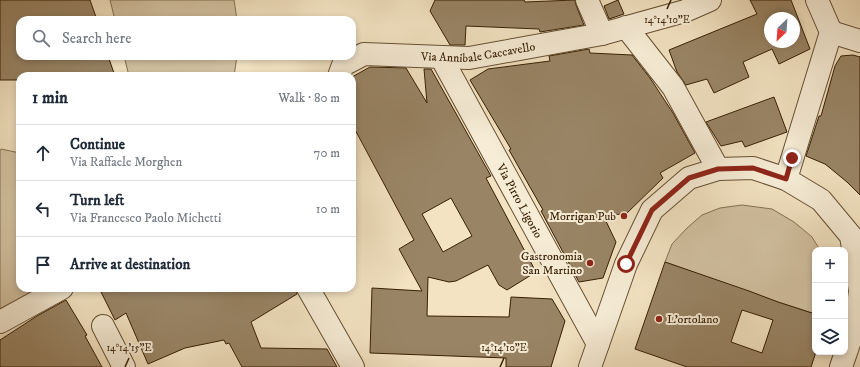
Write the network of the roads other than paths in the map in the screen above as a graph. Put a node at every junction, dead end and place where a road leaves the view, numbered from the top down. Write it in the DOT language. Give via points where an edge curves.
graph roads {
  1 [pos="587,0"];
  2 [pos="710,0"];
  3 [pos="817,0"];
  4 [pos="626,27"];
  5 [pos="831,32"];
  6 [pos="602,34"];
  7 [pos="860,41"];
  8 [pos="441,57"];
  9 [pos="356,58"];
  10 [pos="353,60"];
  11 [pos="340,72"];
  12 [pos="718,169"];
  13 [pos="786,179"];
  14 [pos="55,292"];
  15 [pos="310,292"];
  16 [pos="0,322"];
  17 [pos="103,326"];
  18 [pos="598,344"];
  19 [pos="124,367"];
  20 [pos="353,367"];
  21 [pos="590,367"];
  22 [pos="841,367"];
  1 -- 6 [label="street"];
  2 -- 4 [label="street, Via Annibale Caccavello"];
  3 -- 5 [label="street"];
  4 -- 6 [label="street, Via Annibale Caccavello"];
  4 -- 12 [label="street" via="673,87"];
  5 -- 7 [label="street"];
  5 -- 13 [label="street"];
  6 -- 8 [label="street, Via Annibale Caccavello" via="469,58"];
  8 -- 9 [label="street, Via Annibale Caccavello" via="364,54"];
  8 -- 18 [label="street, Via Pirro Ligorio"];
  10 -- 11 [label="street, Via Annibale Caccavello" via="343,65"];
  12 -- 13 [label="street" via="753,168"];
  12 -- 18 [label="street" via="689,178 652,210 626,264"];
  13 -- 22 [label="street" via="820,200 851,236 860,291 855,326"];
  14 -- 16 [label="street"];
  15 -- 20 [label="street"];
  17 -- 19 [label="street"];
  18 -- 21 [label="street"];
}
